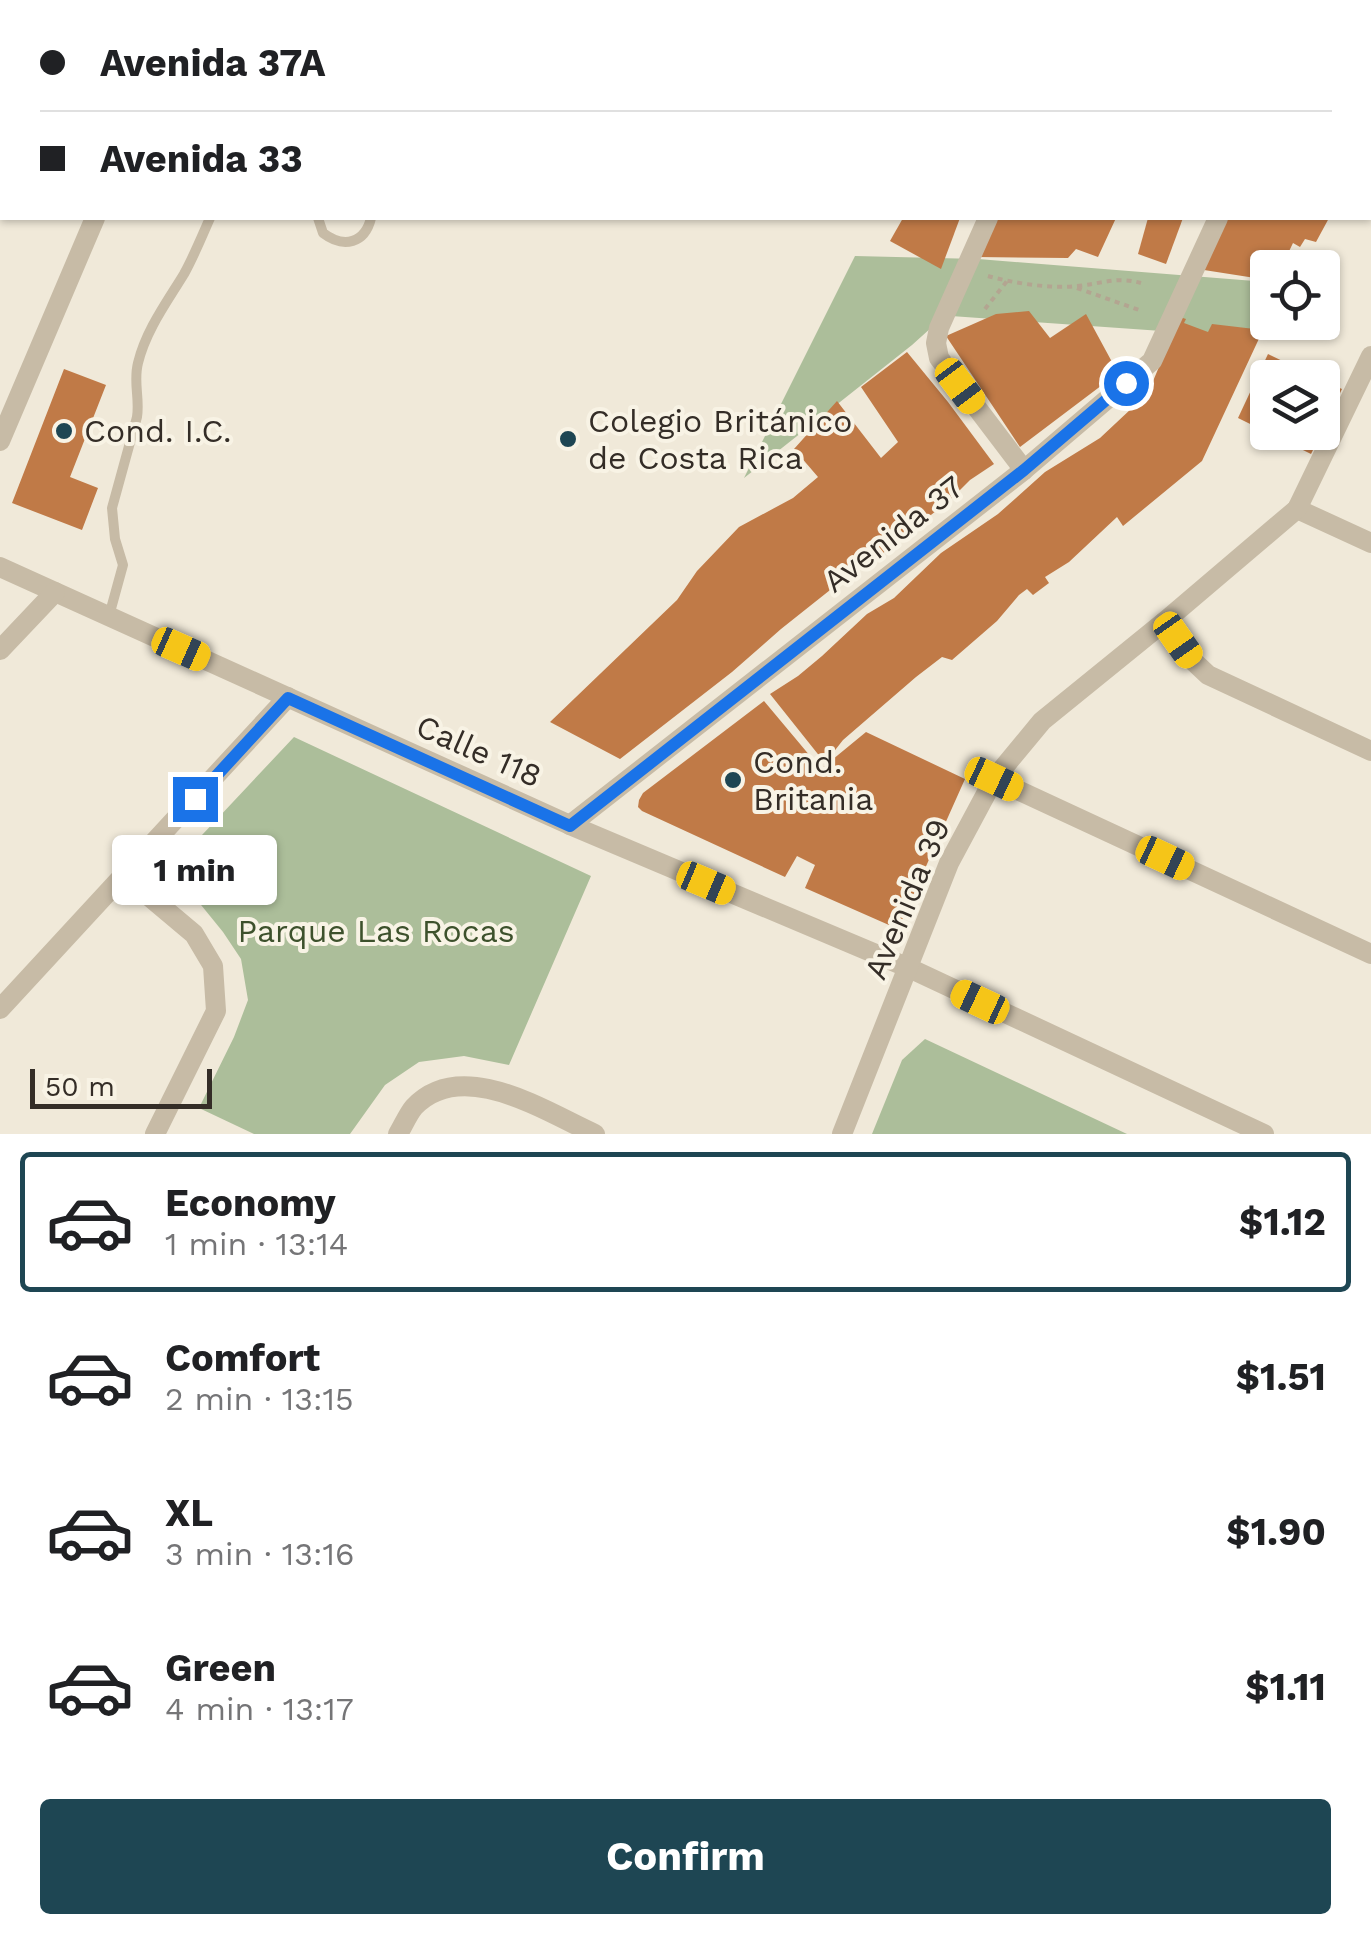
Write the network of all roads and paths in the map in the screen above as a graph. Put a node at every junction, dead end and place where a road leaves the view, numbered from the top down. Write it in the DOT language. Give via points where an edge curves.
graph roads {
  1 [pos="94,220"];
  2 [pos="209,220"];
  3 [pos="319,220"];
  4 [pos="370,220"];
  5 [pos="987,220"];
  6 [pos="1217,220"];
  7 [pos="964,270"];
  8 [pos="1006,281"];
  9 [pos="1140,283"];
  10 [pos="1072,287"];
  11 [pos="984,309"];
  12 [pos="1139,310"];
  13 [pos="1371,356"];
  14 [pos="0,442"];
  15 [pos="1024,470"];
  16 [pos="1297,509"];
  17 [pos="1371,543"];
  18 [pos="0,567"];
  19 [pos="55,592"];
  20 [pos="110,616"];
  21 [pos="1164,622"];
  22 [pos="0,650"];
  23 [pos="288,698"];
  24 [pos="1371,751"];
  25 [pos="994,779"];
  26 [pos="570,826"];
  27 [pos="125,876"];
  28 [pos="1371,954"];
  29 [pos="909,968"];
  30 [pos="0,1009"];
  31 [pos="154,1134"];
  32 [pos="398,1134"];
  33 [pos="595,1134"];
  34 [pos="842,1134"];
  35 [pos="1264,1134"];
  1 -- 14 [label="street"];
  2 -- 20 [label="lane" via="139,358 137,417 112,508 123,565"];
  3 -- 4 [label="lane" via="323,233 340,242 360,238"];
  5 -- 7 [label="street"];
  6 -- 15 [label="street, Avenida 37" via="1152,361"];
  7 -- 8 [label="path"];
  7 -- 15 [label="street" via="939,328 939,358"];
  8 -- 10 [label="path"];
  8 -- 11 [label="path"];
  9 -- 10 [label="path" via="1122,278"];
  10 -- 12 [label="path"];
  13 -- 16 [label="street, Avenida 39"];
  15 -- 26 [label="street, Avenida 37"];
  16 -- 17 [label="street"];
  16 -- 21 [label="street, Avenida 39"];
  18 -- 19 [label="street, Calle 118"];
  19 -- 20 [label="street, Calle 118"];
  19 -- 22 [label="street"];
  20 -- 23 [label="street, Calle 118"];
  21 -- 24 [label="street" via="1208,675"];
  21 -- 25 [label="street, Avenida 39" via="1042,721"];
  23 -- 26 [label="street, Calle 118"];
  23 -- 27 [label="street"];
  25 -- 28 [label="street"];
  25 -- 29 [label="street, Avenida 39" via="950,864"];
  26 -- 29 [label="street, Calle 118"];
  27 -- 30 [label="street"];
  27 -- 31 [label="street" via="194,934 213,966 216,1011"];
  29 -- 34 [label="street, Avenida 39"];
  29 -- 35 [label="street, Calle 118"];
  32 -- 33 [label="street" via="414,1107 439,1090 468,1085"];
}
